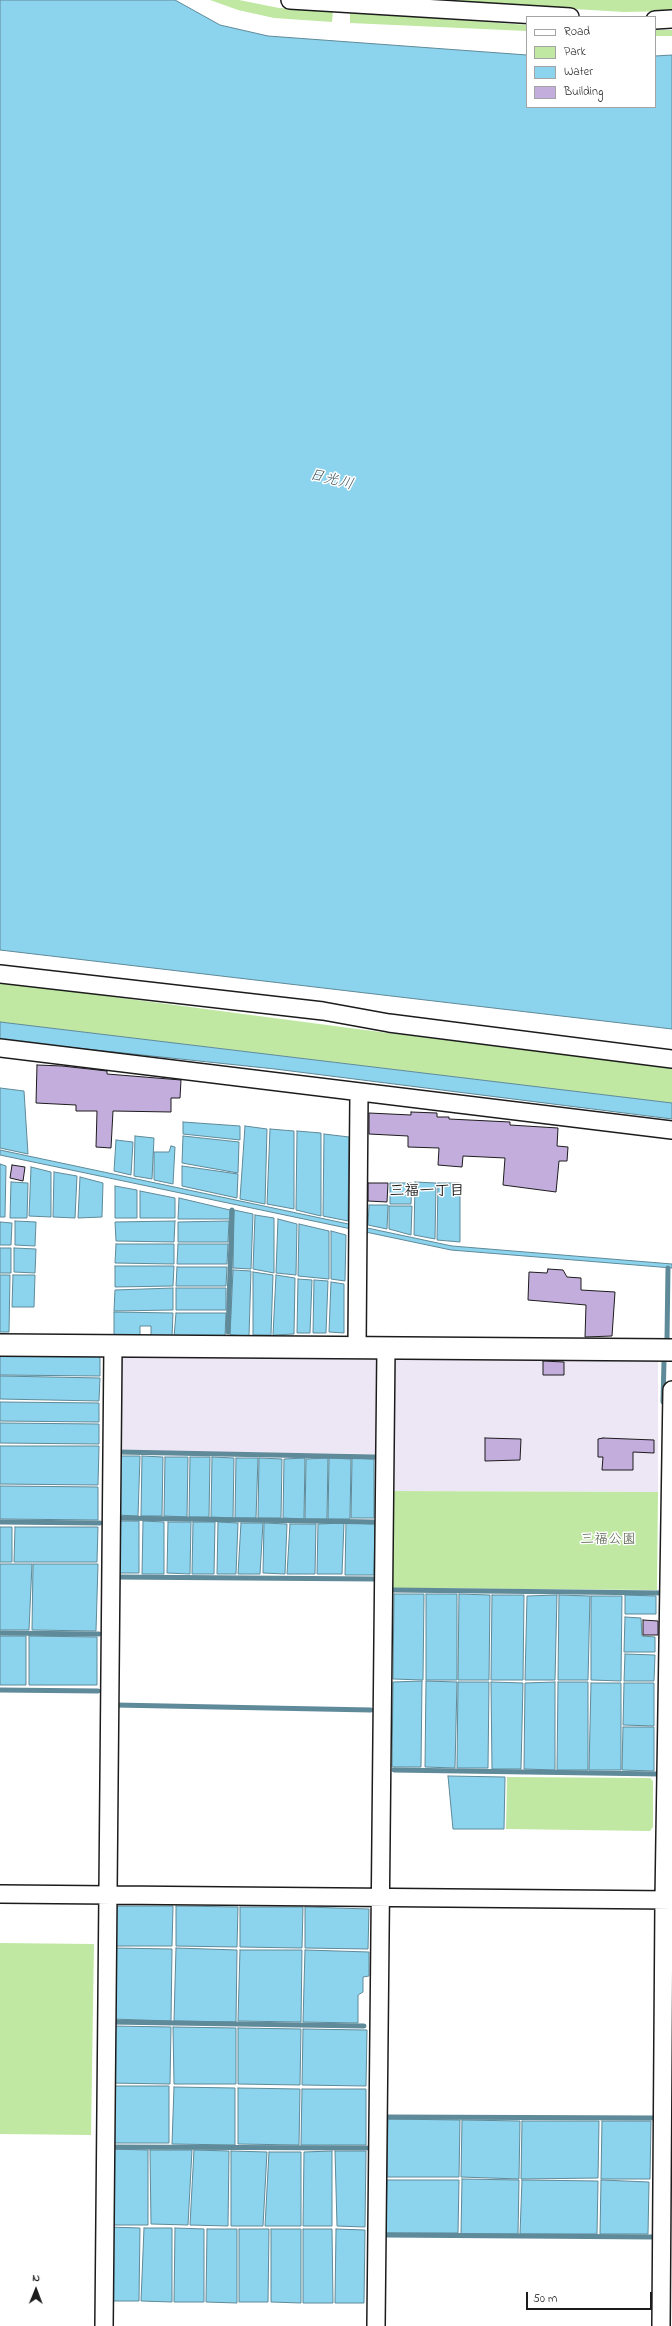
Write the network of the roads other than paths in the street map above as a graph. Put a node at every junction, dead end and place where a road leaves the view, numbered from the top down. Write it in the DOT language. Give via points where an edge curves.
graph roads {
  1 [pos="290,0"];
  2 [pos="554,16"];
  3 [pos="672,19"];
  4 [pos="656,20"];
  5 [pos="0,974"];
  6 [pos="0,1048"];
  7 [pos="672,1059"];
  8 [pos="359,1093"];
  9 [pos="672,1130"];
  10 [pos="0,1345"];
  11 [pos="113,1346"];
  12 [pos="356,1347"];
  13 [pos="386,1348"];
  14 [pos="672,1350"];
  15 [pos="672,1390"];
  16 [pos="0,1894"];
  17 [pos="108,1895"];
  18 [pos="380,1898"];
  19 [pos="668,1900"];
  20 [pos="104,2326"];
  21 [pos="376,2326"];
  22 [pos="661,2326"];
  1 -- 2 [label="street"];
  3 -- 4 [label="street"];
  5 -- 7 [label="street" via="323,1011 389,1023"];
  6 -- 8 [label="street"];
  8 -- 9 [label="street"];
  8 -- 12 [label="street"];
  10 -- 11 [label="street"];
  11 -- 12 [label="street"];
  11 -- 17 [label="street"];
  12 -- 13 [label="street"];
  13 -- 14 [label="street"];
  13 -- 18 [label="street"];
  15 -- 19 [label="street"];
  16 -- 17 [label="street"];
  17 -- 18 [label="street"];
  17 -- 20 [label="street"];
  18 -- 19 [label="street"];
  18 -- 21 [label="street"];
  19 -- 22 [label="street"];
}
